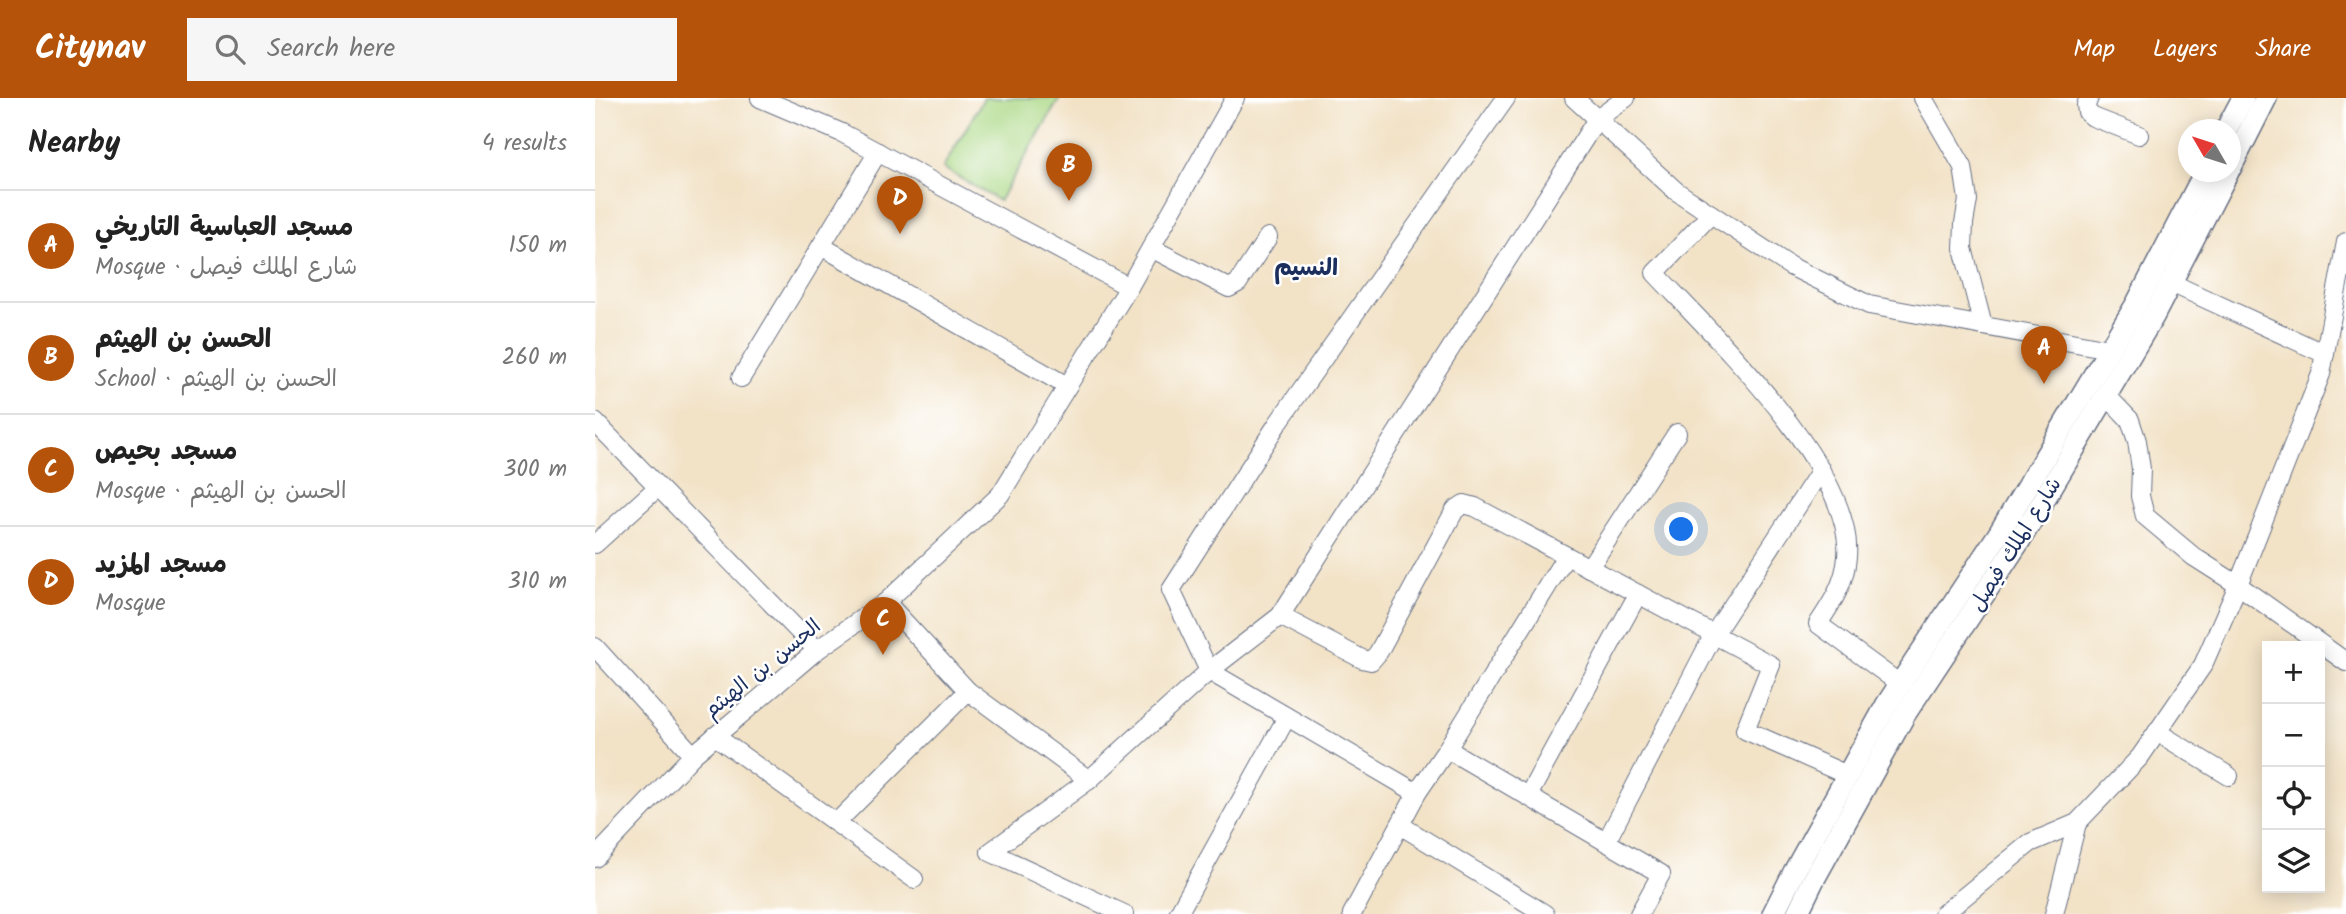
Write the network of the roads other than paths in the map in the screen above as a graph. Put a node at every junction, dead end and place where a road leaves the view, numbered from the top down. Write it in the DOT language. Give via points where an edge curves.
graph roads {
  1 [pos="760,98"];
  2 [pos="1235,98"];
  3 [pos="1506,98"];
  4 [pos="1574,98"];
  5 [pos="1626,98"];
  6 [pos="1923,98"];
  7 [pos="2089,98"];
  8 [pos="2243,98"];
  9 [pos="2266,98"];
  10 [pos="1597,119"];
  11 [pos="2232,119"];
  12 [pos="2139,135"];
  13 [pos="2241,146"];
  14 [pos="878,152"];
  15 [pos="2199,182"];
  16 [pos="2222,182"];
  17 [pos="1711,214"];
  18 [pos="1268,237"];
  19 [pos="2346,242"];
  20 [pos="821,246"];
  21 [pos="1151,248"];
  22 [pos="2171,283"];
  23 [pos="1129,287"];
  24 [pos="1983,326"];
  25 [pos="2109,349"];
  26 [pos="2325,354"];
  27 [pos="741,378"];
  28 [pos="1067,386"];
  29 [pos="2106,395"];
  30 [pos="595,422"];
  31 [pos="1677,433"];
  32 [pos="1821,470"];
  33 [pos="658,487"];
  34 [pos="595,544"];
  35 [pos="1566,555"];
  36 [pos="1590,568"];
  37 [pos="2238,584"];
  38 [pos="1638,594"];
  39 [pos="886,601"];
  40 [pos="1280,616"];
  41 [pos="1714,634"];
  42 [pos="595,648"];
  43 [pos="817,650"];
  44 [pos="2346,662"];
  45 [pos="1209,671"];
  46 [pos="1900,684"];
  47 [pos="968,691"];
  48 [pos="1287,717"];
  49 [pos="2157,732"];
  50 [pos="715,736"];
  51 [pos="1447,749"];
  52 [pos="693,755"];
  53 [pos="1847,775"];
  54 [pos="2229,776"];
  55 [pos="1089,780"];
  56 [pos="1417,793"];
  57 [pos="1528,796"];
  58 [pos="837,823"];
  59 [pos="2077,823"];
  60 [pos="1400,825"];
  61 [pos="1607,842"];
  62 [pos="597,852"];
  63 [pos="914,879"];
  64 [pos="1124,914"];
  65 [pos="1178,914"];
  66 [pos="1352,914"];
  67 [pos="1545,914"];
  68 [pos="1639,914"];
  69 [pos="1773,914"];
  70 [pos="1797,914"];
  71 [pos="1943,914"];
  72 [pos="2054,914"];
  1 -- 14 [label="street"];
  2 -- 21 [label="street, الحسن بن الهيثم"];
  3 -- 45 [label="street" via="1278,423 1171,590"];
  4 -- 10 [label="street"];
  5 -- 10 [label="street"];
  6 -- 24 [label="street" via="1963,167 1968,200 1963,248"];
  7 -- 12 [label="street" via="2087,112 2093,117"];
  8 -- 11 [label="street"];
  9 -- 13 [label="street, شارع الملك فيصل"];
  10 -- 17 [label="street" via="1676,191"];
  10 -- 40 [label="street"];
  14 -- 20 [label="street"];
  14 -- 23 [label="street"];
  15 -- 25 [label="street"];
  16 -- 22 [label="street, شارع الملك فيصل"];
  17 -- 24 [label="street" via="1790,266 1869,305"];
  17 -- 32 [label="street" via="1654,273 1770,396"];
  18 -- 21 [label="street" via="1238,283 1229,288"];
  19 -- 26 [label="street"];
  20 -- 27 [label="street"];
  20 -- 28 [label="street"];
  21 -- 23 [label="street, الحسن بن الهيثم"];
  22 -- 26 [label="street"];
  22 -- 29 [label="street, شارع الملك فيصل"];
  23 -- 28 [label="street, الحسن بن الهيثم"];
  24 -- 25 [label="street"];
  25 -- 46 [label="street" via="2000,532"];
  26 -- 37 [label="street"];
  28 -- 39 [label="street, الحسن بن الهيثم" via="1000,495"];
  29 -- 37 [label="street" via="2130,420 2137,441 2145,516 2194,557"];
  29 -- 70 [label="street, شارع الملك فيصل" via="2018,542 1905,714"];
  30 -- 33 [label="street"];
  31 -- 36 [label="street"];
  32 -- 41 [label="street"];
  32 -- 46 [label="street" via="1845,523 1847,554 1835,599 1818,624"];
  33 -- 34 [label="street"];
  33 -- 43 [label="street"];
  35 -- 36 [label="street"];
  35 -- 40 [label="street" via="1464,503 1455,510 1371,661"];
  35 -- 51 [label="street"];
  36 -- 38 [label="street"];
  37 -- 44 [label="street"];
  37 -- 49 [label="street" via="2203,665"];
  38 -- 41 [label="street"];
  38 -- 57 [label="street"];
  39 -- 43 [label="street, الحسن بن الهيثم"];
  39 -- 47 [label="street"];
  40 -- 45 [label="street"];
  41 -- 53 [label="street" via="1772,665 1745,730"];
  41 -- 61 [label="street"];
  42 -- 52 [label="street"];
  43 -- 50 [label="street, الحسن بن الهيثم"];
  45 -- 48 [label="street"];
  45 -- 55 [label="street"];
  46 -- 53 [label="street"];
  47 -- 55 [label="street"];
  47 -- 58 [label="street"];
  48 -- 56 [label="street"];
  48 -- 65 [label="street"];
  49 -- 54 [label="street"];
  49 -- 59 [label="street" via="2140,757"];
  50 -- 52 [label="street, الحسن بن الهيثم"];
  50 -- 58 [label="street"];
  51 -- 56 [label="street"];
  51 -- 57 [label="street"];
  52 -- 62 [label="street, الحسن بن الهيثم"];
  53 -- 69 [label="street"];
  55 -- 64 [label="street" via="990,852"];
  56 -- 60 [label="street"];
  57 -- 61 [label="street"];
  58 -- 63 [label="street"];
  59 -- 71 [label="street" via="2030,842"];
  59 -- 72 [label="street"];
  60 -- 66 [label="street"];
  60 -- 67 [label="street"];
  61 -- 68 [label="street" via="1661,874"];
}
